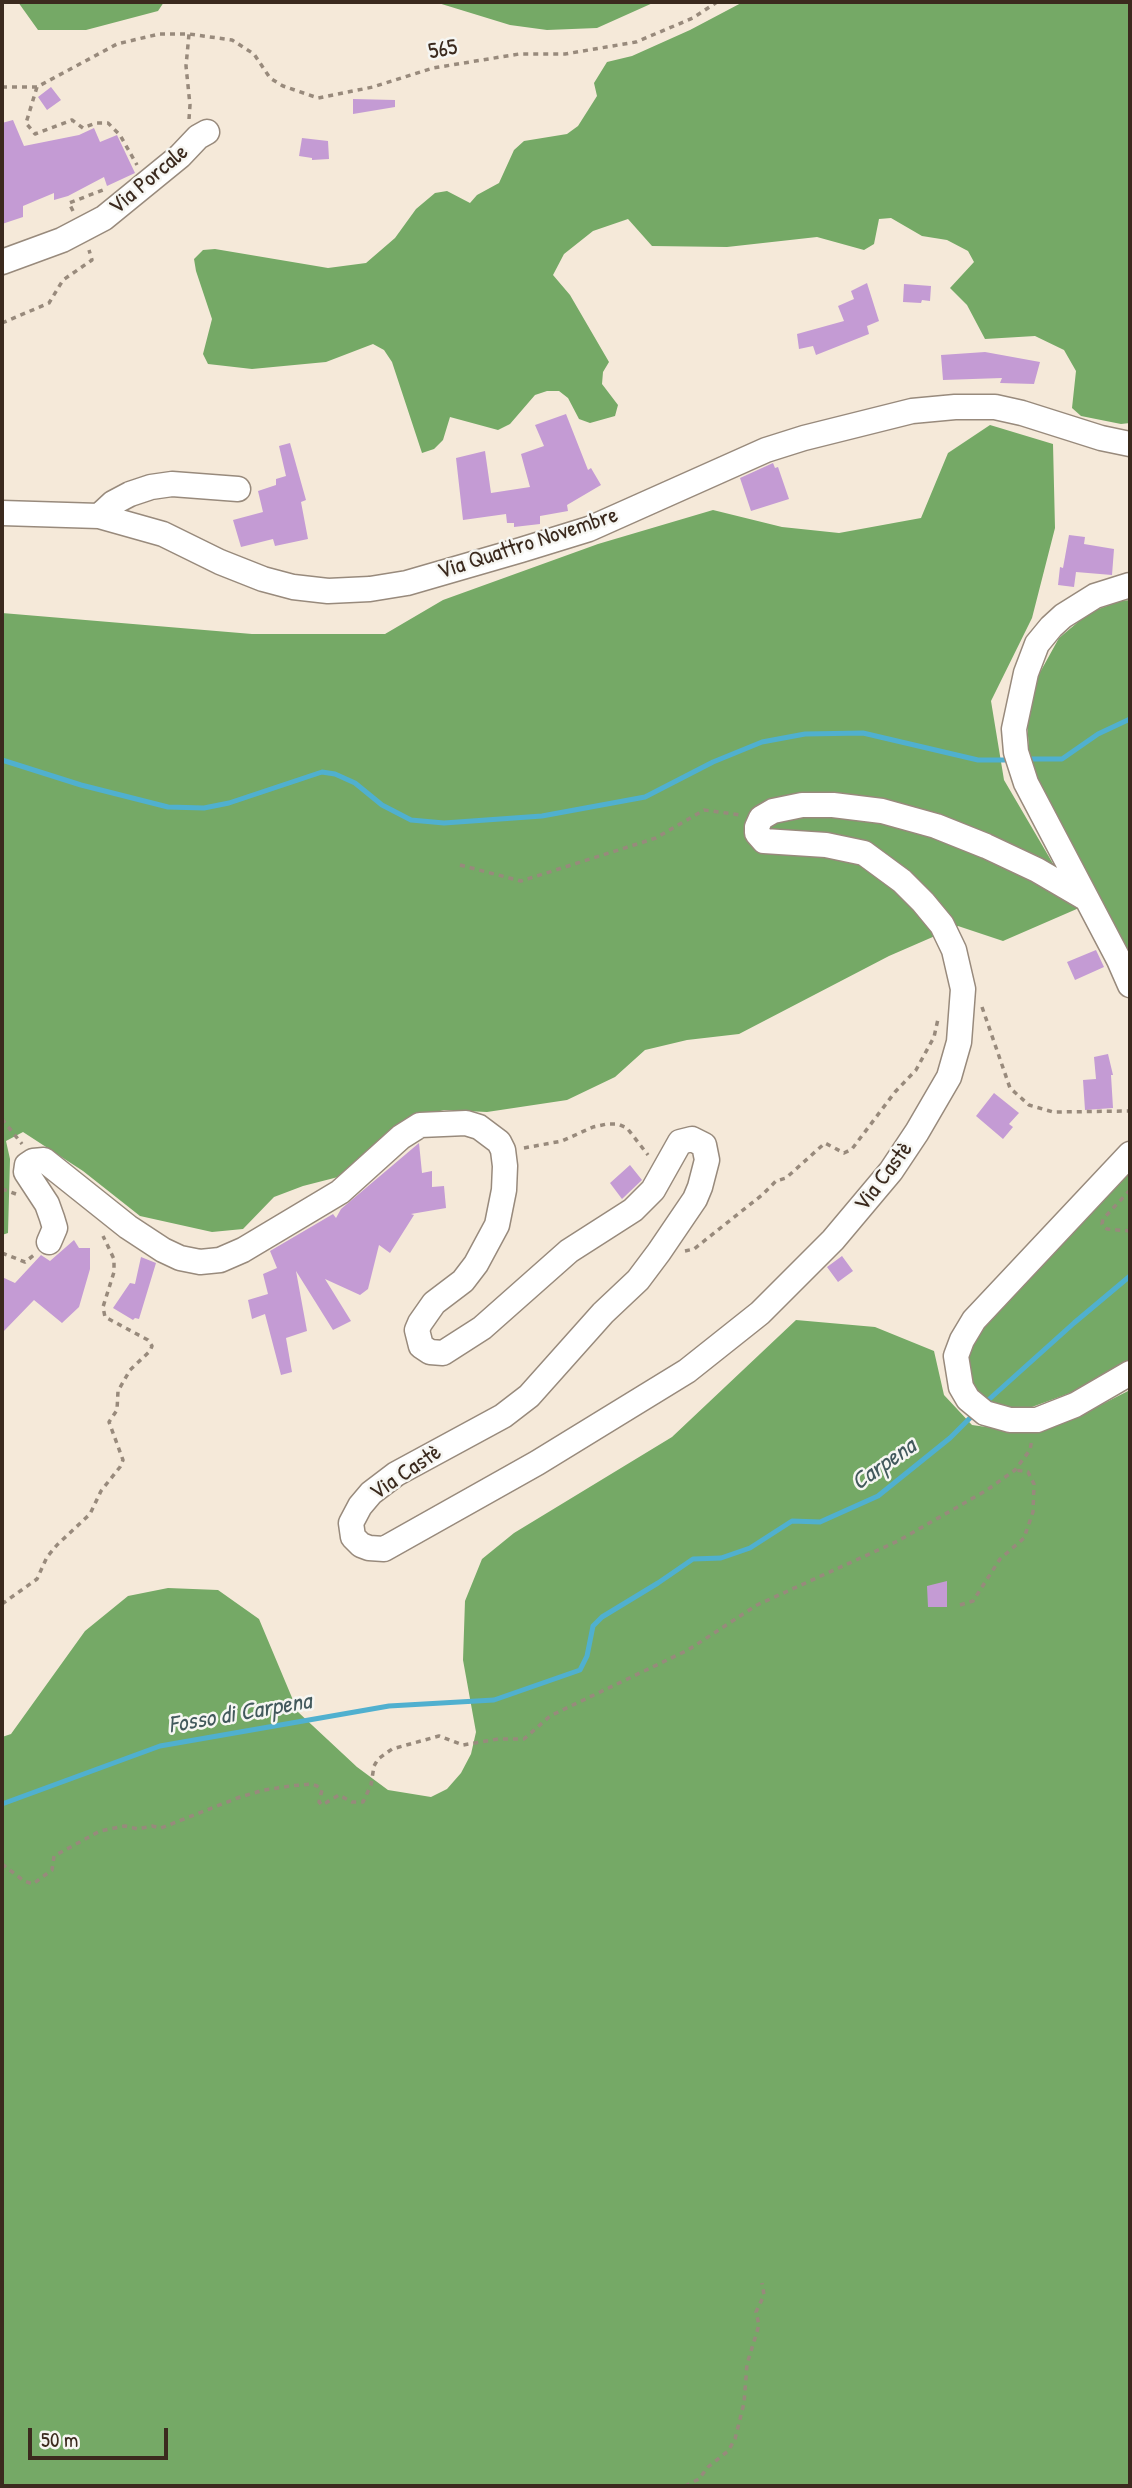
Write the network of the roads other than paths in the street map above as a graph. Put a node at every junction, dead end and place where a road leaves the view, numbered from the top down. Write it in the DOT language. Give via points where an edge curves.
graph roads {
  1 [pos="202,134"];
  2 [pos="2,262"];
  3 [pos="1130,444"];
  4 [pos="238,489"];
  5 [pos="2,513"];
  6 [pos="99,516"];
  7 [pos="1130,585"];
  8 [pos="1085,898"];
  9 [pos="1130,985"];
  10 [pos="1130,1154"];
  11 [pos="49,1242"];
  12 [pos="1130,1373"];
  1 -- 2 [label="street, Via Porcale" via="104,218 62,240"];
  3 -- 6 [label="street, Via Quattro Novembre" via="995,407 912,411 766,450 589,529 407,583 328,592 263,579 163,534"];
  4 -- 6 [label="street" via="151,487 113,503"];
  5 -- 6 [label="street, Via Quattro Novembre"];
  7 -- 8 [label="street" via="1094,596 1051,627 1037,645 1026,673 1014,729 1026,783"];
  8 -- 9 [label="street"];
  8 -- 11 [label="street, Via Castè" via="986,846 883,811 802,805 761,818 757,833 764,841 845,847 864,853 923,902 942,925 964,989 962,1025 949,1077 891,1171 833,1240 760,1313 687,1371 384,1549 356,1542 351,1523 359,1506 396,1474 503,1416 529,1396 659,1252 700,1188 704,1145 692,1139 680,1142 653,1189 634,1210 569,1251 471,1336 436,1353 421,1346 420,1323 434,1303 463,1281 498,1225 504,1190 503,1150 479,1127 455,1122 419,1125 340,1192 243,1250 200,1262 163,1250 44,1160 33,1161 26,1172 52,1218 55,1228"];
  10 -- 12 [label="street" via="974,1320 956,1356 959,1378 976,1406 1010,1420 1037,1420"];
}
